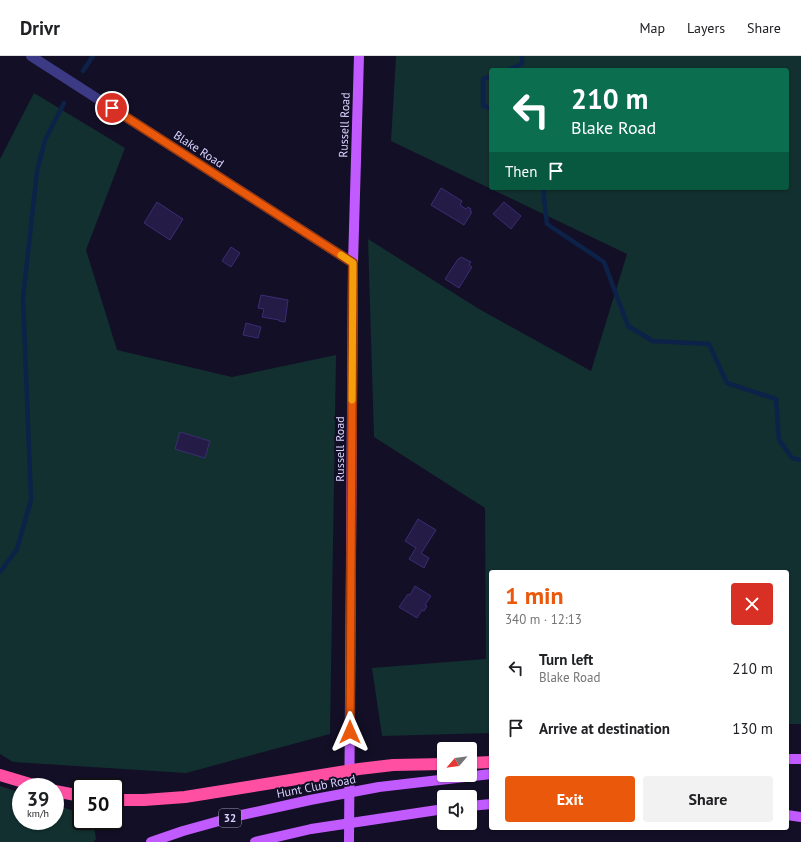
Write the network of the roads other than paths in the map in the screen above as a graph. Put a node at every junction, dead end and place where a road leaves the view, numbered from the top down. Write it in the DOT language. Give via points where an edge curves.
graph roads {
  1 [pos="31,56"];
  2 [pos="359,56"];
  3 [pos="353,263"];
  4 [pos="789,759"];
  5 [pos="801,759"];
  6 [pos="489,762"];
  7 [pos="477,763"];
  8 [pos="437,764"];
  9 [pos="489,774"];
  10 [pos="0,775"];
  11 [pos="12,779"];
  12 [pos="124,800"];
  13 [pos="489,804"];
  14 [pos="477,805"];
  15 [pos="437,810"];
  16 [pos="789,815"];
  17 [pos="801,817"];
  18 [pos="151,842"];
  19 [pos="255,842"];
  20 [pos="349,842"];
  1 -- 3 [label="street, Blake Road"];
  2 -- 3 [label="main road, Russell Road"];
  3 -- 20 [label="main road, Russell Road"];
  4 -- 5 [label="main road"];
  6 -- 7 [label="highway"];
  8 -- 12 [label="highway" via="359,769 186,797"];
  9 -- 18 [label="main road, Hunt Club Road / 32" via="379,787 310,800 237,816"];
  10 -- 11 [label="highway"];
  13 -- 14 [label="main road"];
  15 -- 19 [label="main road" via="311,829"];
  16 -- 17 [label="main road"];
}
